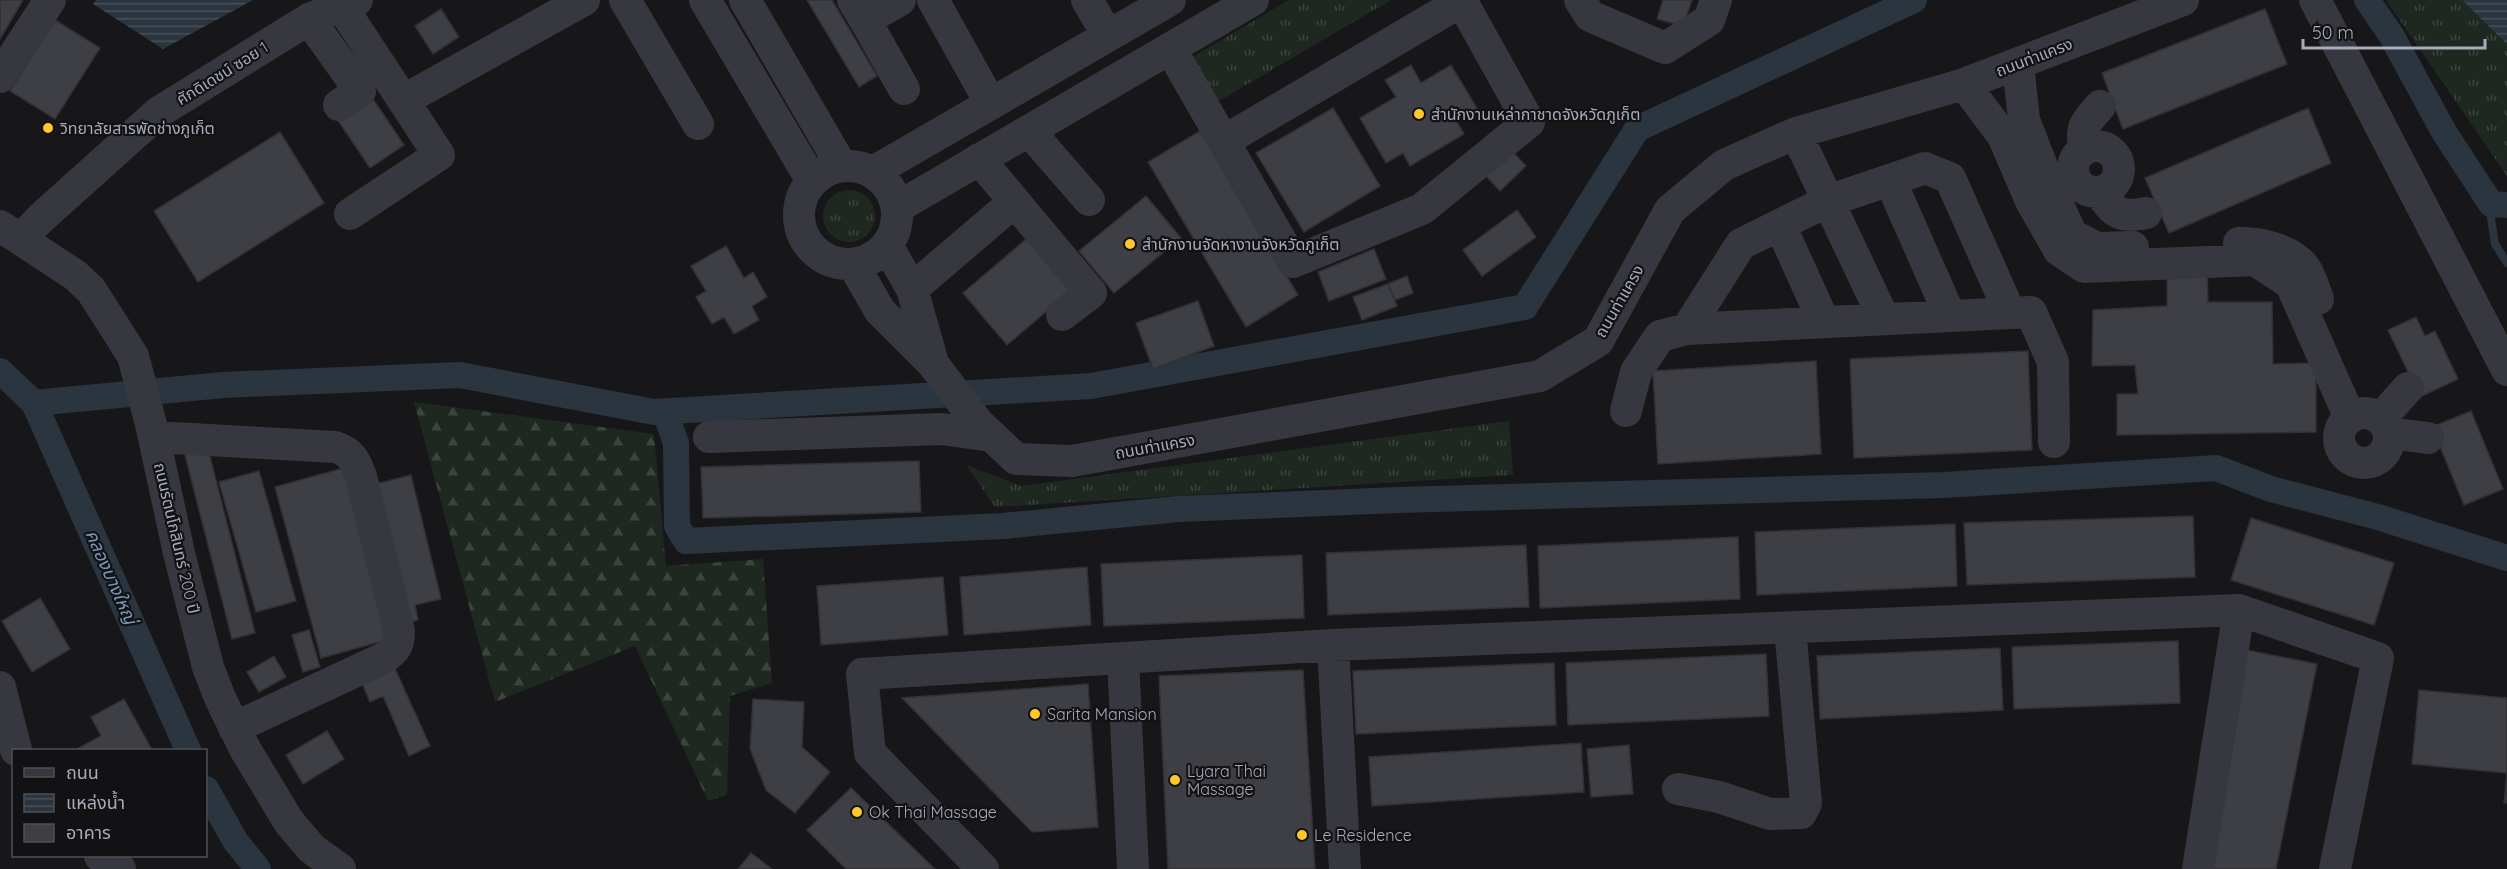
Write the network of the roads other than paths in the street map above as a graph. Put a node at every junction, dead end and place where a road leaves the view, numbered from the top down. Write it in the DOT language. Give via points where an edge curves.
graph roads {
  1 [pos="50,0"];
  2 [pos="584,0"];
  3 [pos="625,0"];
  4 [pos="705,0"];
  5 [pos="745,0"];
  6 [pos="900,0"];
  7 [pos="933,0"];
  8 [pos="1087,0"];
  9 [pos="1170,0"];
  10 [pos="1580,0"];
  11 [pos="1716,0"];
  12 [pos="2183,0"];
  13 [pos="2315,0"];
  14 [pos="1461,1"];
  15 [pos="350,3"];
  16 [pos="1237,4"];
  17 [pos="859,10"];
  18 [pos="309,19"];
  19 [pos="1108,36"];
  20 [pos="1170,48"];
  21 [pos="2018,64"];
  22 [pos="1054,67"];
  23 [pos="0,77"];
  24 [pos="1964,84"];
  25 [pos="904,89"];
  26 [pos="404,100"];
  27 [pos="1077,103"];
  28 [pos="991,104"];
  29 [pos="339,105"];
  30 [pos="2100,106"];
  31 [pos="698,123"];
  32 [pos="1029,131"];
  33 [pos="1796,133"];
  34 [pos="1224,141"];
  35 [pos="2085,149"];
  36 [pos="979,159"];
  37 [pos="841,165"];
  38 [pos="873,172"];
  39 [pos="1890,180"];
  40 [pos="812,181"];
  41 [pos="2064,191"];
  42 [pos="1089,200"];
  43 [pos="1828,201"];
  44 [pos="1014,202"];
  45 [pos="898,207"];
  46 [pos="2146,213"];
  47 [pos="350,214"];
  48 [pos="1780,225"];
  49 [pos="10,233"];
  50 [pos="888,246"];
  51 [pos="853,264"];
  52 [pos="912,289"];
  53 [pos="2010,313"];
  54 [pos="1062,315"];
  55 [pos="1950,316"];
  56 [pos="1884,319"];
  57 [pos="1824,322"];
  58 [pos="1687,329"];
  59 [pos="933,364"];
  60 [pos="2507,370"];
  61 [pos="2408,388"];
  62 [pos="1626,411"];
  63 [pos="2371,421"];
  64 [pos="985,429"];
  65 [pos="153,432"];
  66 [pos="709,437"];
  67 [pos="2428,438"];
  68 [pos="2054,442"];
  69 [pos="2240,610"];
  70 [pos="1790,628"];
  71 [pos="1333,645"];
  72 [pos="1123,658"];
  73 [pos="0,687"];
  74 [pos="234,728"];
  75 [pos="16,749"];
  76 [pos="1678,789"];
  77 [pos="103,857"];
  78 [pos="120,869"];
  79 [pos="340,869"];
  80 [pos="983,869"];
  81 [pos="1133,869"];
  82 [pos="1345,869"];
  83 [pos="2198,869"];
  84 [pos="2336,869"];
  1 -- 23 [label="street"];
  2 -- 26 [label="street"];
  3 -- 31 [label="street"];
  4 -- 40 [label="street"];
  5 -- 37 [label="street"];
  6 -- 17 [label="street"];
  7 -- 28 [label="street"];
  8 -- 19 [label="street"];
  9 -- 19 [label="street"];
  10 -- 11 [label="street" via="1590,16 1665,48 1709,20"];
  12 -- 21 [label="street, ถนนท่าแครง"];
  13 -- 60 [label="street"];
  14 -- 34 [label="street"];
  14 -- 34 [label="street" via="1529,122 1422,209 1293,261"];
  15 -- 18 [label="street, ศักดิเดชน์ ซอย 1"];
  15 -- 26 [label="street"];
  16 -- 20 [label="street"];
  17 -- 25 [label="street"];
  18 -- 29 [label="street" via="360,92"];
  18 -- 49 [label="street, ศักดิเดชน์ ซอย 1" via="159,112 41,218"];
  19 -- 22 [label="street"];
  20 -- 27 [label="street"];
  20 -- 34 [label="street"];
  21 -- 24 [label="street, ถนนท่าแครง"];
  21 -- 41 [label="street" via="2024,120"];
  22 -- 27 [label="street"];
  22 -- 28 [label="street"];
  24 -- 33 [label="street, ถนนท่าแครง"];
  24 -- 41 [label="street" via="2003,136"];
  26 -- 47 [label="street" via="439,155"];
  27 -- 32 [label="street"];
  28 -- 38 [label="street"];
  30 -- 35 [label="street" via="2086,122 2082,135"];
  32 -- 36 [label="street"];
  32 -- 42 [label="street"];
  33 -- 43 [label="street"];
  33 -- 64 [label="street, ถนนท่าแครง" via="1724,165 1670,210 1598,341 1540,376 1072,461 1016,459"];
  35 -- 41 [label="street" via="2075,160"];
  35 -- 41 [label="street" via="2104,147 2116,156 2120,166 2115,183"];
  36 -- 44 [label="street"];
  36 -- 45 [label="street"];
  37 -- 38 [label="street"];
  37 -- 40 [label="street"];
  38 -- 45 [label="street" via="890,188"];
  39 -- 43 [label="street"];
  39 -- 53 [label="street" via="1925,168 1950,178"];
  39 -- 55 [label="street"];
  40 -- 51 [label="street" via="802,195 798,215 801,231 809,246 822,257"];
  41 -- 46 [label="street" via="2114,212 2129,216"];
  41 -- 63 [label="street" via="2059,250 2084,267 2255,260 2291,284"];
  43 -- 48 [label="street"];
  43 -- 56 [label="street"];
  44 -- 52 [label="street"];
  44 -- 54 [label="street" via="1091,293"];
  45 -- 50 [label="street"];
  48 -- 57 [label="street"];
  48 -- 58 [label="street" via="1741,244"];
  49 -- 65 [label="street, ถนนรัตนโกสินทร์ 200 ปี" via="57,262 91,290 133,356"];
  50 -- 51 [label="street"];
  50 -- 52 [label="street, ถนนท่าแครง"];
  51 -- 59 [label="street, ถนนท่าแครง" via="880,311"];
  52 -- 59 [label="street, ถนนท่าแครง"];
  53 -- 55 [label="street"];
  53 -- 68 [label="street" via="2031,312 2053,362"];
  55 -- 56 [label="street"];
  56 -- 57 [label="street"];
  57 -- 58 [label="street"];
  58 -- 62 [label="street" via="1660,336 1636,372"];
  59 -- 64 [label="street, ถนนท่าแครง"];
  61 -- 63 [label="street"];
  63 -- 67 [label="street"];
  64 -- 66 [label="street"];
  65 -- 74 [label="street, ถนนรัตนโกสินทร์ 200 ปี" via="208,667"];
  65 -- 74 [label="street" via="173,438 335,447 348,451 361,476 399,631 395,650"];
  69 -- 70 [label="street"];
  69 -- 83 [label="street"];
  69 -- 84 [label="street" via="2378,658"];
  70 -- 71 [label="street"];
  70 -- 76 [label="street" via="1806,803 1801,813 1770,814 1719,797"];
  71 -- 72 [label="street"];
  71 -- 82 [label="street"];
  72 -- 80 [label="street" via="862,674 870,753"];
  72 -- 81 [label="street"];
  73 -- 75 [label="street"];
  74 -- 79 [label="street, ถนนรัตนโกสินทร์ 200 ปี" via="289,822 312,849"];
  77 -- 78 [label="street"];
}
